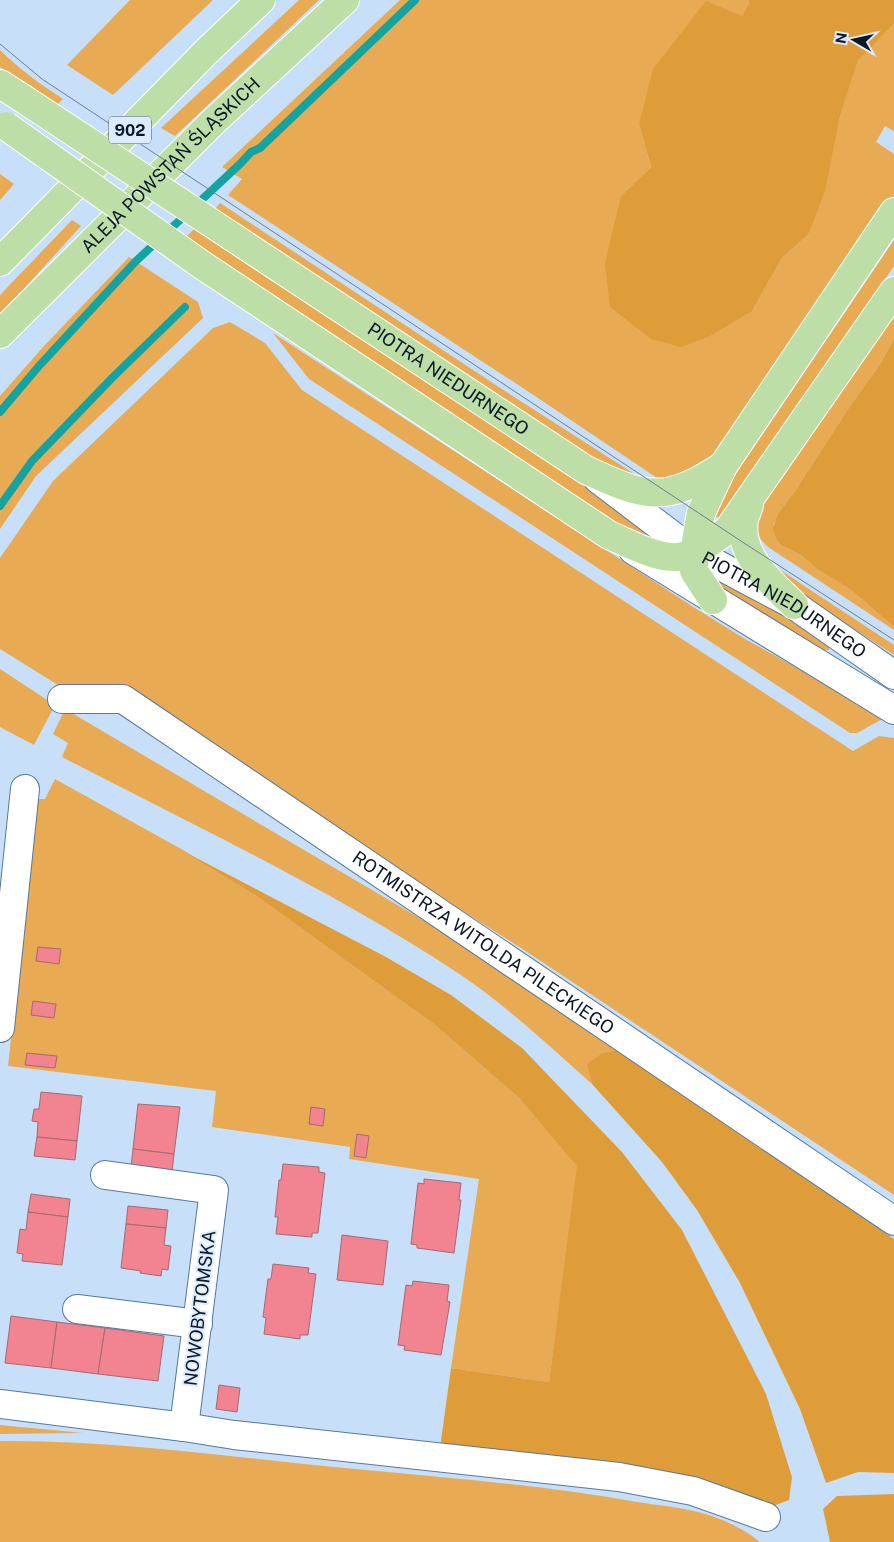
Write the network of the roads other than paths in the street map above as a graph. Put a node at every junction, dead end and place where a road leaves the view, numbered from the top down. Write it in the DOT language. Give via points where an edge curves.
graph roads {
  1 [pos="261,0"];
  2 [pos="345,0"];
  3 [pos="11,91"];
  4 [pos="3,124"];
  5 [pos="894,212"];
  6 [pos="0,262"];
  7 [pos="894,291"];
  8 [pos="0,334"];
  9 [pos="724,466"];
  10 [pos="586,470"];
  11 [pos="755,489"];
  12 [pos="608,535"];
  13 [pos="694,552"];
  14 [pos="713,600"];
  15 [pos="794,605"];
  16 [pos="894,675"];
  17 [pos="62,699"];
  18 [pos="894,710"];
  19 [pos="25,789"];
  20 [pos="0,1028"];
  21 [pos="105,1175"];
  22 [pos="894,1222"];
  23 [pos="77,1309"];
  24 [pos="198,1324"];
  25 [pos="0,1404"];
  26 [pos="184,1427"];
  27 [pos="766,1517"];
  1 -- 6 [label="main road, 902"];
  2 -- 8 [label="main road, ALEJA POWSTAŃ ŚLĄSKICH" via="213,122"];
  3 -- 10 [label="main road, PIOTRA NIEDURNEGO, bridge"];
  4 -- 12 [label="main road, PIOTRA NIEDURNEGO, bridge" via="202,265"];
  5 -- 9 [label="main road"];
  7 -- 11 [label="main road"];
  9 -- 10 [label="main road" via="669,492 629,488"];
  9 -- 13 [label="main road" via="701,513"];
  10 -- 13 [label="street, PIOTRA NIEDURNEGO"];
  11 -- 13 [label="main road" via="728,530"];
  11 -- 15 [label="main road" via="744,520 744,543 759,570"];
  12 -- 13 [label="main road" via="646,551 672,557"];
  12 -- 14 [label="street, PIOTRA NIEDURNEGO"];
  13 -- 14 [label="main road" via="694,571"];
  13 -- 15 [label="street, PIOTRA NIEDURNEGO"];
  14 -- 18 [label="street, PIOTRA NIEDURNEGO"];
  15 -- 16 [label="street, PIOTRA NIEDURNEGO"];
  17 -- 22 [label="street, ROTMISTRZA WITOLDA PILECKIEGO" via="124,699"];
  19 -- 20 [label="street"];
  21 -- 24 [label="street, NOWOBYTOMSKA" via="214,1190"];
  23 -- 24 [label="street"];
  24 -- 26 [label="street, NOWOBYTOMSKA"];
  25 -- 26 [label="street"];
  26 -- 27 [label="street" via="361,1450 619,1477 693,1492"];
}
